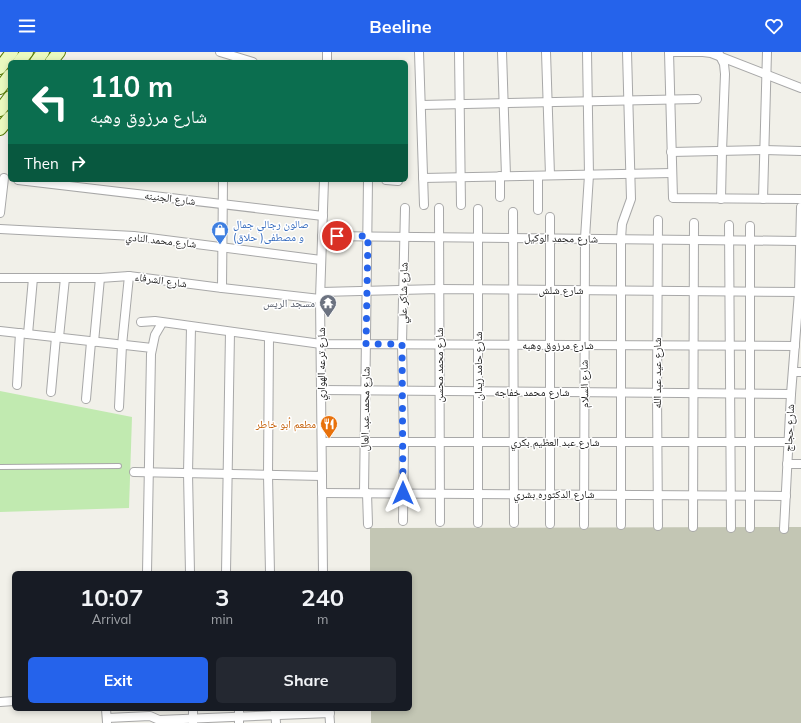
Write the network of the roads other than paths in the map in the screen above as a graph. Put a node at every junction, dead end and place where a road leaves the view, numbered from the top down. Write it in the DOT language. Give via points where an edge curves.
graph roads {
  1 [pos="12,52"];
  2 [pos="27,52"];
  3 [pos="59,52"];
  4 [pos="220,52"];
  5 [pos="419,52"];
  6 [pos="459,52"];
  7 [pos="502,52"];
  8 [pos="546,52"];
  9 [pos="587,52"];
  10 [pos="627,52"];
  11 [pos="669,52"];
  12 [pos="767,52"];
  13 [pos="719,54"];
  14 [pos="238,57"];
  15 [pos="21,60"];
  16 [pos="53,60"];
  17 [pos="248,60"];
  18 [pos="0,68"];
  19 [pos="766,74"];
  20 [pos="8,78"];
  21 [pos="0,88"];
  22 [pos="801,88"];
  23 [pos="697,99"];
  24 [pos="8,100"];
  25 [pos="670,100"];
  26 [pos="628,101"];
  27 [pos="588,102"];
  28 [pos="548,103"];
  29 [pos="504,104"];
  30 [pos="421,105"];
  31 [pos="460,105"];
  32 [pos="0,110"];
  33 [pos="8,119"];
  34 [pos="0,129"];
  35 [pos="764,150"];
  36 [pos="722,151"];
  37 [pos="801,151"];
  38 [pos="671,152"];
  39 [pos="672,173"];
  40 [pos="589,174"];
  41 [pos="630,174"];
  42 [pos="550,175"];
  43 [pos="503,176"];
  44 [pos="538,176"];
  45 [pos="461,177"];
  46 [pos="5,178"];
  47 [pos="423,178"];
  48 [pos="35,182"];
  49 [pos="222,182"];
  50 [pos="324,182"];
  51 [pos="368,182"];
  52 [pos="500,197"];
  53 [pos="721,199"];
  54 [pos="763,199"];
  55 [pos="801,200"];
  56 [pos="223,204"];
  57 [pos="424,205"];
  58 [pos="461,205"];
  59 [pos="801,207"];
  60 [pos="405,208"];
  61 [pos="439,208"];
  62 [pos="478,209"];
  63 [pos="538,210"];
  64 [pos="513,212"];
  65 [pos="0,213"];
  66 [pos="323,216"];
  67 [pos="550,217"];
  68 [pos="658,220"];
  69 [pos="694,223"];
  70 [pos="729,225"];
  71 [pos="750,226"];
  72 [pos="0,229"];
  73 [pos="322,236"];
  74 [pos="368,236"];
  75 [pos="404,237"];
  76 [pos="439,237"];
  77 [pos="478,237"];
  78 [pos="513,238"];
  79 [pos="550,238"];
  80 [pos="585,238"];
  81 [pos="621,239"];
  82 [pos="658,239"];
  83 [pos="694,240"];
  84 [pos="729,240"];
  85 [pos="750,240"];
  86 [pos="799,240"];
  87 [pos="223,247"];
  88 [pos="321,260"];
  89 [pos="129,276"];
  90 [pos="0,278"];
  91 [pos="33,278"];
  92 [pos="65,278"];
  93 [pos="100,278"];
  94 [pos="222,288"];
  95 [pos="439,289"];
  96 [pos="404,290"];
  97 [pos="478,290"];
  98 [pos="513,290"];
  99 [pos="550,290"];
  100 [pos="584,290"];
  101 [pos="367,291"];
  102 [pos="621,291"];
  103 [pos="657,291"];
  104 [pos="694,291"];
  105 [pos="729,291"];
  106 [pos="750,292"];
  107 [pos="800,292"];
  108 [pos="320,296"];
  109 [pos="141,322"];
  110 [pos="162,323"];
  111 [pos="191,327"];
  112 [pos="0,331"];
  113 [pos="230,332"];
  114 [pos="24,334"];
  115 [pos="57,337"];
  116 [pos="269,337"];
  117 [pos="93,342"];
  118 [pos="321,344"];
  119 [pos="366,344"];
  120 [pos="402,344"];
  121 [pos="439,344"];
  122 [pos="478,344"];
  123 [pos="122,345"];
  124 [pos="513,345"];
  125 [pos="550,345"];
  126 [pos="584,345"];
  127 [pos="621,345"];
  128 [pos="657,345"];
  129 [pos="694,345"];
  130 [pos="730,346"];
  131 [pos="750,346"];
  132 [pos="795,346"];
  133 [pos="152,348"];
  134 [pos="797,372"];
  135 [pos="17,385"];
  136 [pos="321,390"];
  137 [pos="366,391"];
  138 [pos="403,391"];
  139 [pos="439,391"];
  140 [pos="51,392"];
  141 [pos="478,392"];
  142 [pos="514,392"];
  143 [pos="550,392"];
  144 [pos="585,392"];
  145 [pos="621,392"];
  146 [pos="657,393"];
  147 [pos="694,393"];
  148 [pos="730,393"];
  149 [pos="750,393"];
  150 [pos="791,394"];
  151 [pos="86,399"];
  152 [pos="119,407"];
  153 [pos="322,442"];
  154 [pos="365,442"];
  155 [pos="404,442"];
  156 [pos="439,442"];
  157 [pos="478,442"];
  158 [pos="514,442"];
  159 [pos="550,442"];
  160 [pos="585,442"];
  161 [pos="621,442"];
  162 [pos="657,442"];
  163 [pos="693,442"];
  164 [pos="730,442"];
  165 [pos="750,442"];
  166 [pos="789,442"];
  167 [pos="787,464"];
  168 [pos="801,464"];
  169 [pos="119,466"];
  170 [pos="0,467"];
  171 [pos="134,472"];
  172 [pos="150,472"];
  173 [pos="188,473"];
  174 [pos="228,474"];
  175 [pos="268,475"];
  176 [pos="322,476"];
  177 [pos="322,493"];
  178 [pos="365,493"];
  179 [pos="403,493"];
  180 [pos="440,494"];
  181 [pos="478,494"];
  182 [pos="514,494"];
  183 [pos="550,494"];
  184 [pos="585,495"];
  185 [pos="621,495"];
  186 [pos="658,495"];
  187 [pos="693,496"];
  188 [pos="731,496"];
  189 [pos="750,496"];
  190 [pos="786,496"];
  191 [pos="403,521"];
  192 [pos="440,522"];
  193 [pos="478,523"];
  194 [pos="514,523"];
  195 [pos="368,524"];
  196 [pos="550,524"];
  197 [pos="584,525"];
  198 [pos="621,525"];
  199 [pos="658,526"];
  200 [pos="693,527"];
  201 [pos="731,528"];
  202 [pos="750,528"];
  203 [pos="784,529"];
  204 [pos="147,571"];
  205 [pos="190,571"];
  206 [pos="226,571"];
  207 [pos="270,571"];
  208 [pos="323,571"];
  209 [pos="12,701"];
  210 [pos="0,702"];
  211 [pos="106,711"];
  212 [pos="330,711"];
  213 [pos="310,714"];
  214 [pos="239,716"];
  215 [pos="276,716"];
  216 [pos="107,721"];
  217 [pos="193,721"];
  218 [pos="311,723"];
  219 [pos="330,723"];
  1 -- 18 [label="main road"];
  2 -- 15 [label="main road"];
  3 -- 16 [label="main road"];
  4 -- 14 [label="street"];
  5 -- 30 [label="street"];
  6 -- 31 [label="street"];
  7 -- 29 [label="street"];
  8 -- 28 [label="street"];
  9 -- 27 [label="street, شارع السلام"];
  10 -- 26 [label="street"];
  11 -- 13 [label="street"];
  11 -- 25 [label="street"];
  12 -- 19 [label="street"];
  13 -- 19 [label="street"];
  13 -- 36 [label="street" via="726,74"];
  14 -- 17 [label="street"];
  19 -- 22 [label="street"];
  19 -- 35 [label="street"];
  20 -- 21 [label="main road"];
  23 -- 25 [label="street"];
  24 -- 32 [label="main road"];
  25 -- 26 [label="street"];
  25 -- 38 [label="street"];
  26 -- 27 [label="street"];
  26 -- 41 [label="street"];
  27 -- 28 [label="street"];
  27 -- 40 [label="street, شارع السلام"];
  28 -- 29 [label="street"];
  28 -- 42 [label="street"];
  29 -- 31 [label="street"];
  29 -- 43 [label="street"];
  30 -- 31 [label="street"];
  30 -- 47 [label="street"];
  31 -- 45 [label="street"];
  33 -- 34 [label="main road"];
  35 -- 36 [label="street"];
  35 -- 37 [label="street"];
  35 -- 54 [label="street"];
  36 -- 38 [label="street"];
  36 -- 53 [label="street"];
  38 -- 39 [label="street"];
  39 -- 41 [label="street"];
  39 -- 53 [label="street" via="673,198"];
  40 -- 41 [label="street"];
  40 -- 42 [label="street"];
  40 -- 80 [label="street, شارع السلام"];
  41 -- 81 [label="street" via="631,199 622,224"];
  42 -- 44 [label="street"];
  43 -- 44 [label="street"];
  43 -- 45 [label="street"];
  43 -- 52 [label="street"];
  44 -- 63 [label="street"];
  45 -- 47 [label="street"];
  45 -- 58 [label="street"];
  46 -- 65 [label="street"];
  47 -- 57 [label="street"];
  48 -- 56 [label="street, شارع الجنينه"];
  49 -- 56 [label="street"];
  50 -- 66 [label="street, شارع ترعه الهواري"];
  51 -- 74 [label="street, شارع محمد عبد العال"];
  53 -- 54 [label="street"];
  54 -- 55 [label="street"];
  56 -- 66 [label="street, شارع الجنينه"];
  56 -- 87 [label="street"];
  59 -- 86 [label="street, شارع حجاج"];
  60 -- 75 [label="street, شارع شاكر علي"];
  61 -- 76 [label="street, شارع محمد محسن"];
  62 -- 77 [label="street, شارع حامد زيدان"];
  64 -- 78 [label="street"];
  66 -- 73 [label="street, شارع ترعه الهواري"];
  67 -- 79 [label="street"];
  68 -- 82 [label="street, شارع عيد عبد الله"];
  69 -- 83 [label="street"];
  70 -- 84 [label="street"];
  71 -- 85 [label="street"];
  72 -- 87 [label="street, شارع محمد النادي" via="134,236"];
  73 -- 74 [label="street, شارع محمد الوكيل"];
  73 -- 88 [label="street, شارع ترعه الهواري"];
  74 -- 75 [label="street, شارع محمد الوكيل"];
  74 -- 101 [label="street, شارع محمد عبد العال"];
  75 -- 76 [label="street, شارع محمد الوكيل"];
  75 -- 96 [label="street, شارع شاكر علي"];
  76 -- 77 [label="street, شارع محمد الوكيل"];
  76 -- 95 [label="street, شارع محمد محسن"];
  77 -- 78 [label="street, شارع محمد الوكيل"];
  77 -- 97 [label="street, شارع حامد زيدان"];
  78 -- 79 [label="street, شارع محمد الوكيل"];
  78 -- 98 [label="street"];
  79 -- 80 [label="street, شارع محمد الوكيل"];
  79 -- 99 [label="street"];
  80 -- 81 [label="street, شارع محمد الوكيل"];
  80 -- 100 [label="street, شارع السلام"];
  81 -- 82 [label="street, شارع محمد الوكيل"];
  81 -- 102 [label="street"];
  82 -- 83 [label="street, شارع محمد الوكيل"];
  82 -- 103 [label="street, شارع عيد عبد الله"];
  83 -- 84 [label="street, شارع محمد الوكيل"];
  83 -- 104 [label="street"];
  84 -- 85 [label="street, شارع محمد الوكيل"];
  84 -- 105 [label="street"];
  85 -- 86 [label="street, شارع محمد الوكيل"];
  85 -- 106 [label="street"];
  86 -- 107 [label="street, شارع حجاج"];
  87 -- 88 [label="street, شارع محمد النادي"];
  87 -- 94 [label="street"];
  88 -- 108 [label="street, شارع ترعه الهواري"];
  89 -- 93 [label="street, شارع الشرفاء"];
  89 -- 94 [label="street, شارع الشرفاء"];
  89 -- 123 [label="street"];
  90 -- 91 [label="street, شارع الشرفاء"];
  91 -- 92 [label="street, شارع الشرفاء"];
  91 -- 114 [label="street"];
  92 -- 93 [label="street, شارع الشرفاء"];
  92 -- 115 [label="street"];
  93 -- 117 [label="street"];
  94 -- 108 [label="street, شارع الشرفاء"];
  95 -- 96 [label="street, شارع شلش"];
  95 -- 97 [label="street, شارع شلش"];
  95 -- 121 [label="street, شارع محمد محسن"];
  96 -- 101 [label="street, شارع شلش"];
  96 -- 120 [label="street, شارع شاكر علي"];
  97 -- 98 [label="street, شارع شلش"];
  97 -- 122 [label="street, شارع حامد زيدان"];
  98 -- 99 [label="street, شارع شلش"];
  98 -- 124 [label="street"];
  99 -- 100 [label="street, شارع شلش"];
  99 -- 125 [label="street"];
  100 -- 102 [label="street, شارع شلش"];
  100 -- 126 [label="street, شارع السلام"];
  101 -- 108 [label="street, شارع شلش"];
  101 -- 119 [label="street, شارع محمد عبد العال"];
  102 -- 103 [label="street, شارع شلش"];
  102 -- 127 [label="street"];
  103 -- 104 [label="street, شارع شلش"];
  103 -- 128 [label="street, شارع عيد عبد الله"];
  104 -- 105 [label="street, شارع شلش"];
  104 -- 129 [label="street"];
  105 -- 106 [label="street, شارع شلش"];
  105 -- 130 [label="street"];
  106 -- 107 [label="street, شارع شلش"];
  106 -- 131 [label="street"];
  107 -- 132 [label="street, شارع حجاج"];
  108 -- 118 [label="street, شارع ترعه الهواري"];
  109 -- 110 [label="street, شارع مرزوق وهبه"];
  110 -- 111 [label="street, شارع مرزوق وهبه"];
  110 -- 133 [label="street" via="155,335"];
  111 -- 113 [label="street, شارع مرزوق وهبه"];
  111 -- 173 [label="street"];
  112 -- 114 [label="street"];
  113 -- 116 [label="street, شارع مرزوق وهبه"];
  113 -- 174 [label="street"];
  114 -- 115 [label="street"];
  114 -- 135 [label="street"];
  115 -- 117 [label="street"];
  115 -- 140 [label="street"];
  116 -- 118 [label="street, شارع مرزوق وهبه"];
  116 -- 175 [label="street"];
  117 -- 123 [label="street"];
  117 -- 151 [label="street"];
  118 -- 119 [label="street, شارع مرزوق وهبه"];
  118 -- 136 [label="street, شارع ترعه الهواري"];
  119 -- 120 [label="street, شارع مرزوق وهبه"];
  119 -- 137 [label="street, شارع محمد عبد العال"];
  120 -- 121 [label="street, شارع مرزوق وهبه"];
  120 -- 138 [label="street, شارع شاكر علي"];
  121 -- 122 [label="street, شارع مرزوق وهبه"];
  121 -- 139 [label="street, شارع محمد محسن"];
  122 -- 124 [label="street, شارع مرزوق وهبه"];
  122 -- 141 [label="street, شارع حامد زيدان"];
  123 -- 133 [label="street"];
  123 -- 152 [label="street"];
  124 -- 125 [label="street, شارع مرزوق وهبه"];
  124 -- 142 [label="street"];
  125 -- 126 [label="street, شارع مرزوق وهبه"];
  125 -- 143 [label="street"];
  126 -- 127 [label="street, شارع مرزوق وهبه"];
  126 -- 144 [label="street, شارع السلام"];
  127 -- 128 [label="street, شارع مرزوق وهبه"];
  127 -- 145 [label="street"];
  128 -- 129 [label="street, شارع مرزوق وهبه"];
  128 -- 146 [label="street, شارع عيد عبد الله"];
  129 -- 130 [label="street, شارع مرزوق وهبه"];
  129 -- 147 [label="street"];
  130 -- 131 [label="street, شارع مرزوق وهبه"];
  130 -- 148 [label="street"];
  131 -- 132 [label="street, شارع مرزوق وهبه"];
  131 -- 149 [label="street"];
  132 -- 134 [label="street, شارع حجاج"];
  133 -- 172 [label="street"];
  134 -- 150 [label="street, شارع حجاج"];
  136 -- 137 [label="street, شارع محمد خفاجه"];
  136 -- 153 [label="street, شارع ترعه الهواري"];
  137 -- 138 [label="street, شارع محمد خفاجه"];
  137 -- 154 [label="street, شارع محمد عبد العال"];
  138 -- 139 [label="street, شارع محمد خفاجه"];
  138 -- 155 [label="street, شارع شاكر علي"];
  139 -- 141 [label="street, شارع محمد خفاجه"];
  139 -- 156 [label="street, شارع محمد محسن"];
  141 -- 142 [label="street, شارع محمد خفاجه"];
  141 -- 157 [label="street, شارع حامد زيدان"];
  142 -- 143 [label="street, شارع محمد خفاجه"];
  142 -- 158 [label="street"];
  143 -- 144 [label="street, شارع محمد خفاجه"];
  143 -- 159 [label="street"];
  144 -- 145 [label="street, شارع محمد خفاجه"];
  144 -- 160 [label="street, شارع السلام"];
  145 -- 146 [label="street, شارع محمد خفاجه"];
  145 -- 161 [label="street"];
  146 -- 147 [label="street, شارع محمد خفاجه"];
  146 -- 162 [label="street, شارع عيد عبد الله"];
  147 -- 148 [label="street, شارع محمد خفاجه"];
  147 -- 163 [label="street"];
  148 -- 149 [label="street, شارع محمد خفاجه"];
  148 -- 164 [label="street"];
  149 -- 150 [label="street, شارع محمد خفاجه"];
  149 -- 165 [label="street"];
  150 -- 166 [label="street, شارع حجاج"];
  153 -- 154 [label="street, شارع عبد العظيم بكري"];
  153 -- 176 [label="street, شارع ترعه الهواري"];
  154 -- 155 [label="street, شارع عبد العظيم بكري"];
  154 -- 178 [label="street, شارع محمد عبد العال"];
  155 -- 156 [label="street, شارع عبد العظيم بكري"];
  155 -- 179 [label="street, شارع شاكر علي"];
  156 -- 157 [label="street, شارع عبد العظيم بكري"];
  156 -- 180 [label="street, شارع محمد محسن"];
  157 -- 158 [label="street, شارع عبد العظيم بكري"];
  157 -- 181 [label="street, شارع حامد زيدان"];
  158 -- 159 [label="street, شارع عبد العظيم بكري"];
  158 -- 182 [label="street"];
  159 -- 160 [label="street, شارع عبد العظيم بكري"];
  159 -- 183 [label="street"];
  160 -- 161 [label="street, شارع عبد العظيم بكري"];
  160 -- 184 [label="street, شارع السلام"];
  161 -- 162 [label="street, شارع عبد العظيم بكري"];
  161 -- 185 [label="street"];
  162 -- 163 [label="street, شارع عبد العظيم بكري"];
  162 -- 186 [label="street, شارع عيد عبد الله"];
  163 -- 164 [label="street, شارع عبد العظيم بكري"];
  163 -- 187 [label="street"];
  164 -- 165 [label="street, شارع عبد العظيم بكري"];
  164 -- 188 [label="street"];
  165 -- 166 [label="street, شارع عبد العظيم بكري"];
  165 -- 189 [label="street"];
  166 -- 167 [label="street, شارع حجاج"];
  167 -- 168 [label="street"];
  167 -- 190 [label="street, شارع حجاج"];
  169 -- 170 [label="lane"];
  171 -- 172 [label="street"];
  172 -- 173 [label="street"];
  172 -- 204 [label="street"];
  173 -- 174 [label="street"];
  173 -- 205 [label="street"];
  174 -- 175 [label="street"];
  174 -- 206 [label="street"];
  175 -- 176 [label="street"];
  175 -- 207 [label="street"];
  176 -- 177 [label="street, شارع ترعه الهواري"];
  177 -- 178 [label="street, شارع الدكتوره بشري"];
  177 -- 208 [label="street, شارع ترعه الهواري"];
  178 -- 179 [label="street, شارع الدكتوره بشري"];
  178 -- 195 [label="street, شارع محمد عبد العال"];
  179 -- 180 [label="street, شارع الدكتوره بشري"];
  179 -- 191 [label="street, شارع شاكر علي"];
  180 -- 181 [label="street, شارع الدكتوره بشري"];
  180 -- 192 [label="street, شارع محمد محسن"];
  181 -- 182 [label="street, شارع الدكتوره بشري"];
  181 -- 193 [label="street, شارع حامد زيدان"];
  182 -- 183 [label="street, شارع الدكتوره بشري"];
  182 -- 194 [label="street"];
  183 -- 184 [label="street, شارع الدكتوره بشري"];
  183 -- 196 [label="street"];
  184 -- 185 [label="street, شارع الدكتوره بشري"];
  184 -- 197 [label="street, شارع السلام"];
  185 -- 186 [label="street, شارع الدكتوره بشري"];
  185 -- 198 [label="street"];
  186 -- 187 [label="street, شارع الدكتوره بشري"];
  186 -- 199 [label="street, شارع عيد عبد الله"];
  187 -- 188 [label="street, شارع الدكتوره بشري"];
  187 -- 200 [label="street"];
  188 -- 189 [label="street, شارع الدكتوره بشري"];
  188 -- 201 [label="street"];
  189 -- 190 [label="street, شارع الدكتوره بشري"];
  189 -- 202 [label="street"];
  190 -- 203 [label="street, شارع حجاج"];
  209 -- 210 [label="street"];
  211 -- 216 [label="street"];
  212 -- 213 [label="street"];
  212 -- 219 [label="street"];
  213 -- 215 [label="street"];
  213 -- 218 [label="street"];
  214 -- 215 [label="street"];
  214 -- 217 [label="street"];
  216 -- 217 [label="street" via="150,716 158,720"];
}
